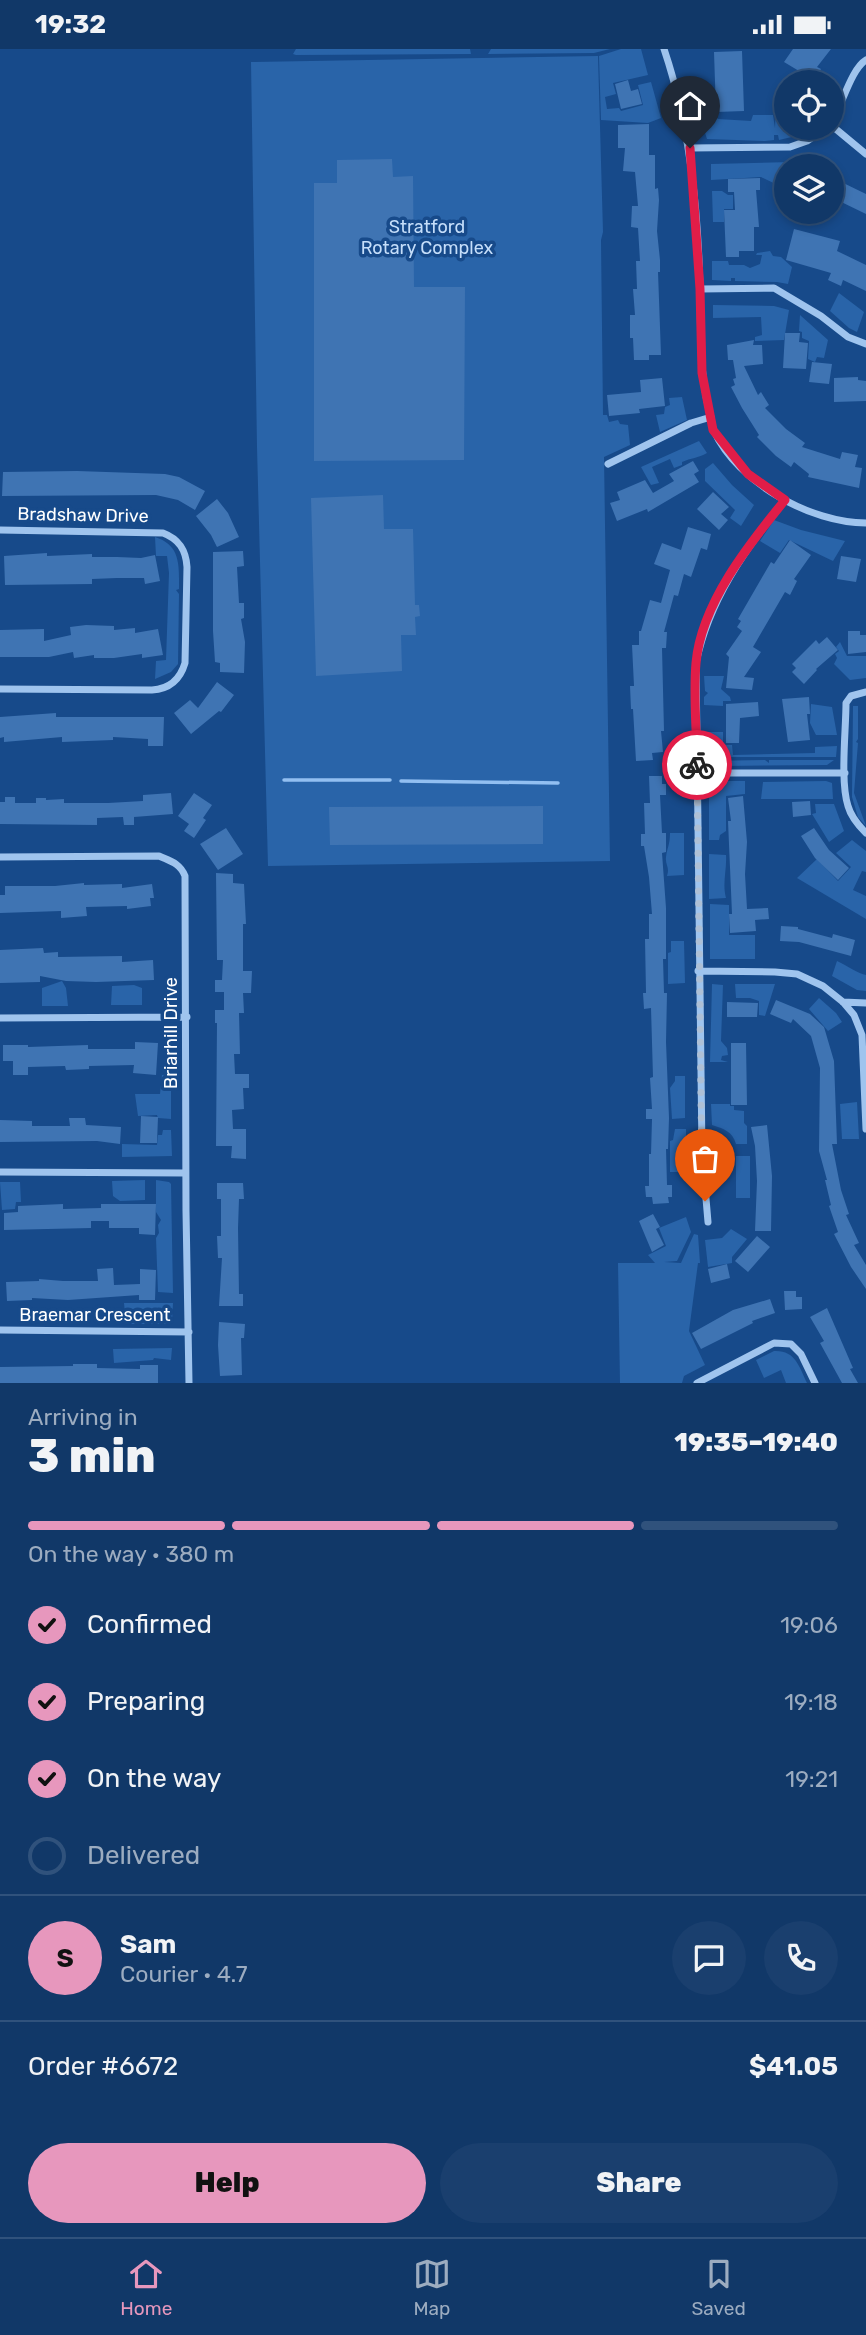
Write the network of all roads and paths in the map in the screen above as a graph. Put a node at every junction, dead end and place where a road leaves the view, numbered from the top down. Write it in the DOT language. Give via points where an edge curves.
graph roads {
  1 [pos="664,49"];
  2 [pos="866,60"];
  3 [pos="844,101"];
  4 [pos="844,135"];
  5 [pos="808,140"];
  6 [pos="690,148"];
  7 [pos="866,154"];
  8 [pos="700,289"];
  9 [pos="866,344"];
  10 [pos="711,417"];
  11 [pos="608,464"];
  12 [pos="785,500"];
  13 [pos="866,523"];
  14 [pos="0,530"];
  15 [pos="0,689"];
  16 [pos="866,692"];
  17 [pos="698,771"];
  18 [pos="845,773"];
  19 [pos="866,833"];
  20 [pos="0,857"];
  21 [pos="698,971"];
  22 [pos="843,1002"];
  23 [pos="866,1003"];
  24 [pos="187,1017"];
  25 [pos="0,1018"];
  26 [pos="866,1129"];
  27 [pos="0,1173"];
  28 [pos="186,1173"];
  29 [pos="708,1222"];
  30 [pos="0,1330"];
  31 [pos="189,1332"];
  32 [pos="189,1383"];
  33 [pos="697,1383"];
  34 [pos="815,1383"];
  1 -- 6 [label="street"];
  2 -- 3 [label="street" via="853,75"];
  4 -- 7 [label="street"];
  5 -- 6 [label="street" via="790,147"];
  6 -- 8 [label="street"];
  8 -- 9 [label="street" via="774,288"];
  8 -- 10 [label="street" via="702,373"];
  10 -- 11 [label="street"];
  10 -- 12 [label="street" via="713,430 748,474"];
  12 -- 13 [label="street" via="831,519"];
  12 -- 17 [label="street" via="734,568 702,635 696,663"];
  14 -- 15 [label="street, Bradshaw Drive" via="163,533 183,548 187,567 185,663 170,685 152,690"];
  16 -- 18 [label="street" via="851,696 846,703"];
  17 -- 18 [label="street"];
  17 -- 21 [label="street"];
  18 -- 19 [label="street" via="847,804"];
  20 -- 24 [label="street, Briarhill Drive" via="159,856 182,869"];
  21 -- 22 [label="street" via="797,974"];
  21 -- 29 [label="street" via="702,1177"];
  22 -- 23 [label="street"];
  22 -- 26 [label="street" via="862,1035"];
  24 -- 25 [label="street"];
  24 -- 28 [label="street, Briarhill Drive"];
  27 -- 28 [label="street"];
  28 -- 31 [label="street, Briarhill Drive"];
  30 -- 31 [label="street, Braemar Crescent"];
  31 -- 32 [label="street, Briarhill Drive"];
  33 -- 34 [label="street" via="774,1343 791,1344 802,1354"];
}
